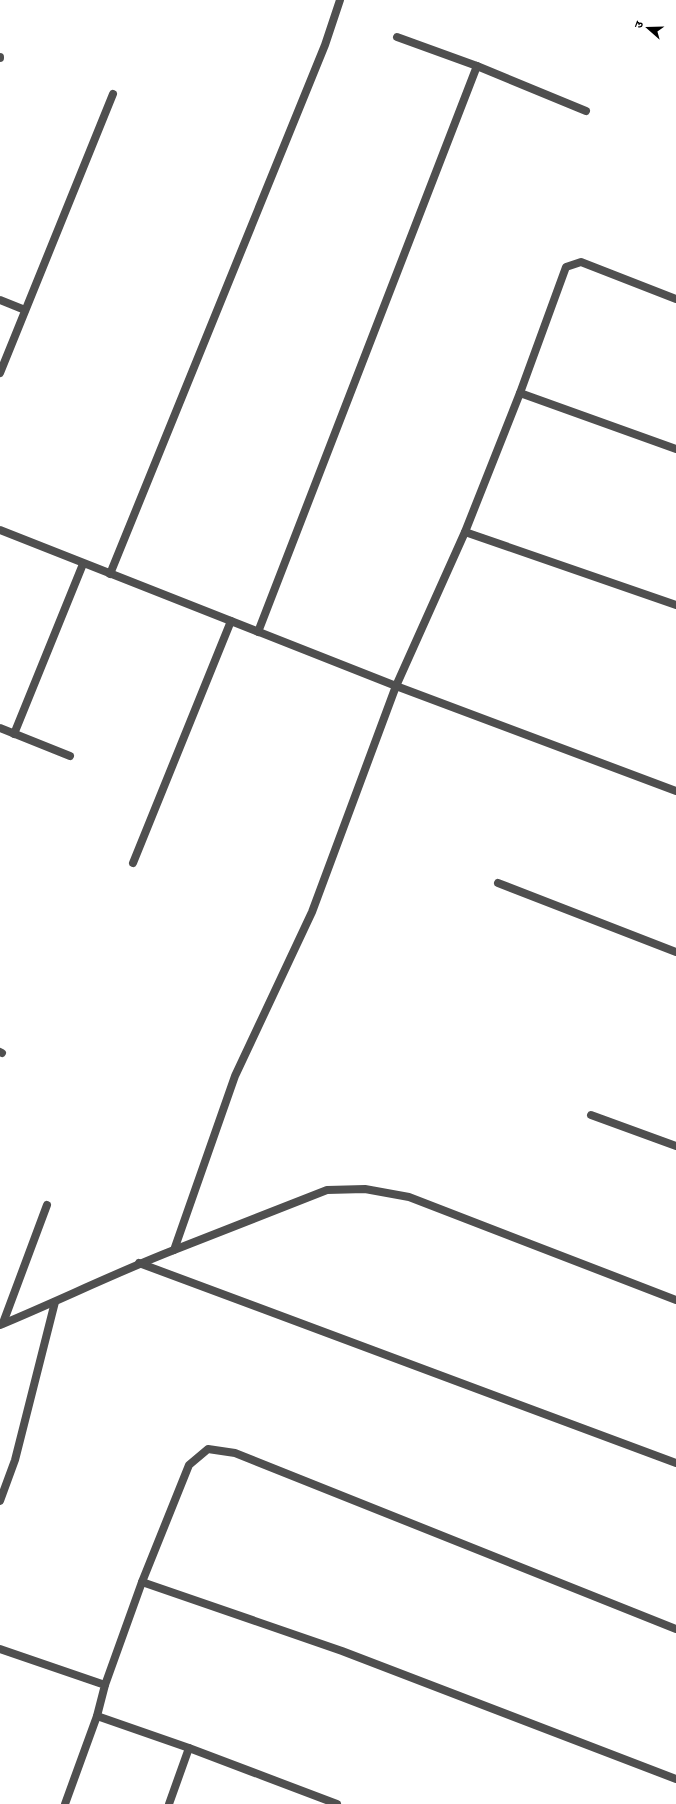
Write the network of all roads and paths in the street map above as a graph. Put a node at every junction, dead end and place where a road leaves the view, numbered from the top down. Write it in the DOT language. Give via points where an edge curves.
graph roads {
  1 [pos="340,0"];
  2 [pos="397,37"];
  3 [pos="477,66"];
  4 [pos="113,94"];
  5 [pos="586,111"];
  6 [pos="676,299"];
  7 [pos="0,300"];
  8 [pos="25,310"];
  9 [pos="0,373"];
  10 [pos="520,393"];
  11 [pos="676,449"];
  12 [pos="0,530"];
  13 [pos="465,532"];
  14 [pos="83,564"];
  15 [pos="110,574"];
  16 [pos="676,604"];
  17 [pos="231,621"];
  18 [pos="258,632"];
  19 [pos="396,686"];
  20 [pos="0,728"];
  21 [pos="14,734"];
  22 [pos="70,756"];
  23 [pos="676,791"];
  24 [pos="133,863"];
  25 [pos="498,883"];
  26 [pos="676,952"];
  27 [pos="591,1115"];
  28 [pos="676,1146"];
  29 [pos="47,1205"];
  30 [pos="174,1250"];
  31 [pos="139,1263"];
  32 [pos="676,1300"];
  33 [pos="55,1302"];
  34 [pos="2,1324"];
  35 [pos="676,1463"];
  36 [pos="0,1500"];
  37 [pos="142,1582"];
  38 [pos="676,1629"];
  39 [pos="0,1649"];
  40 [pos="106,1685"];
  41 [pos="97,1716"];
  42 [pos="189,1748"];
  43 [pos="676,1779"];
  44 [pos="64,1804"];
  45 [pos="169,1804"];
  46 [pos="337,1804"];
  1 -- 15 [label="street" via="324,46"];
  2 -- 3 [label="street"];
  3 -- 5 [label="street"];
  3 -- 18 [label="street"];
  4 -- 8 [label="street"];
  6 -- 10 [label="street" via="581,262 566,267"];
  7 -- 8 [label="street"];
  8 -- 9 [label="street"];
  10 -- 11 [label="street"];
  10 -- 13 [label="street"];
  12 -- 14 [label="street"];
  13 -- 16 [label="street"];
  13 -- 19 [label="street"];
  14 -- 15 [label="street"];
  14 -- 21 [label="street"];
  15 -- 17 [label="street"];
  17 -- 18 [label="street"];
  17 -- 24 [label="street"];
  18 -- 19 [label="street"];
  19 -- 23 [label="street"];
  19 -- 30 [label="street" via="312,912 235,1076"];
  20 -- 21 [label="street"];
  21 -- 22 [label="street"];
  25 -- 26 [label="street"];
  27 -- 28 [label="street"];
  29 -- 34 [label="street"];
  30 -- 31 [label="street"];
  30 -- 32 [label="street" via="327,1190 365,1189 409,1198"];
  31 -- 33 [label="street"];
  31 -- 35 [label="street"];
  33 -- 34 [label="street"];
  33 -- 36 [label="street" via="16,1460"];
  37 -- 38 [label="street" via="189,1465 208,1449 235,1454"];
  37 -- 40 [label="street"];
  37 -- 43 [label="street" via="342,1652"];
  39 -- 40 [label="street"];
  40 -- 41 [label="street"];
  41 -- 42 [label="street"];
  41 -- 44 [label="street"];
  42 -- 45 [label="street"];
  42 -- 46 [label="street"];
}
